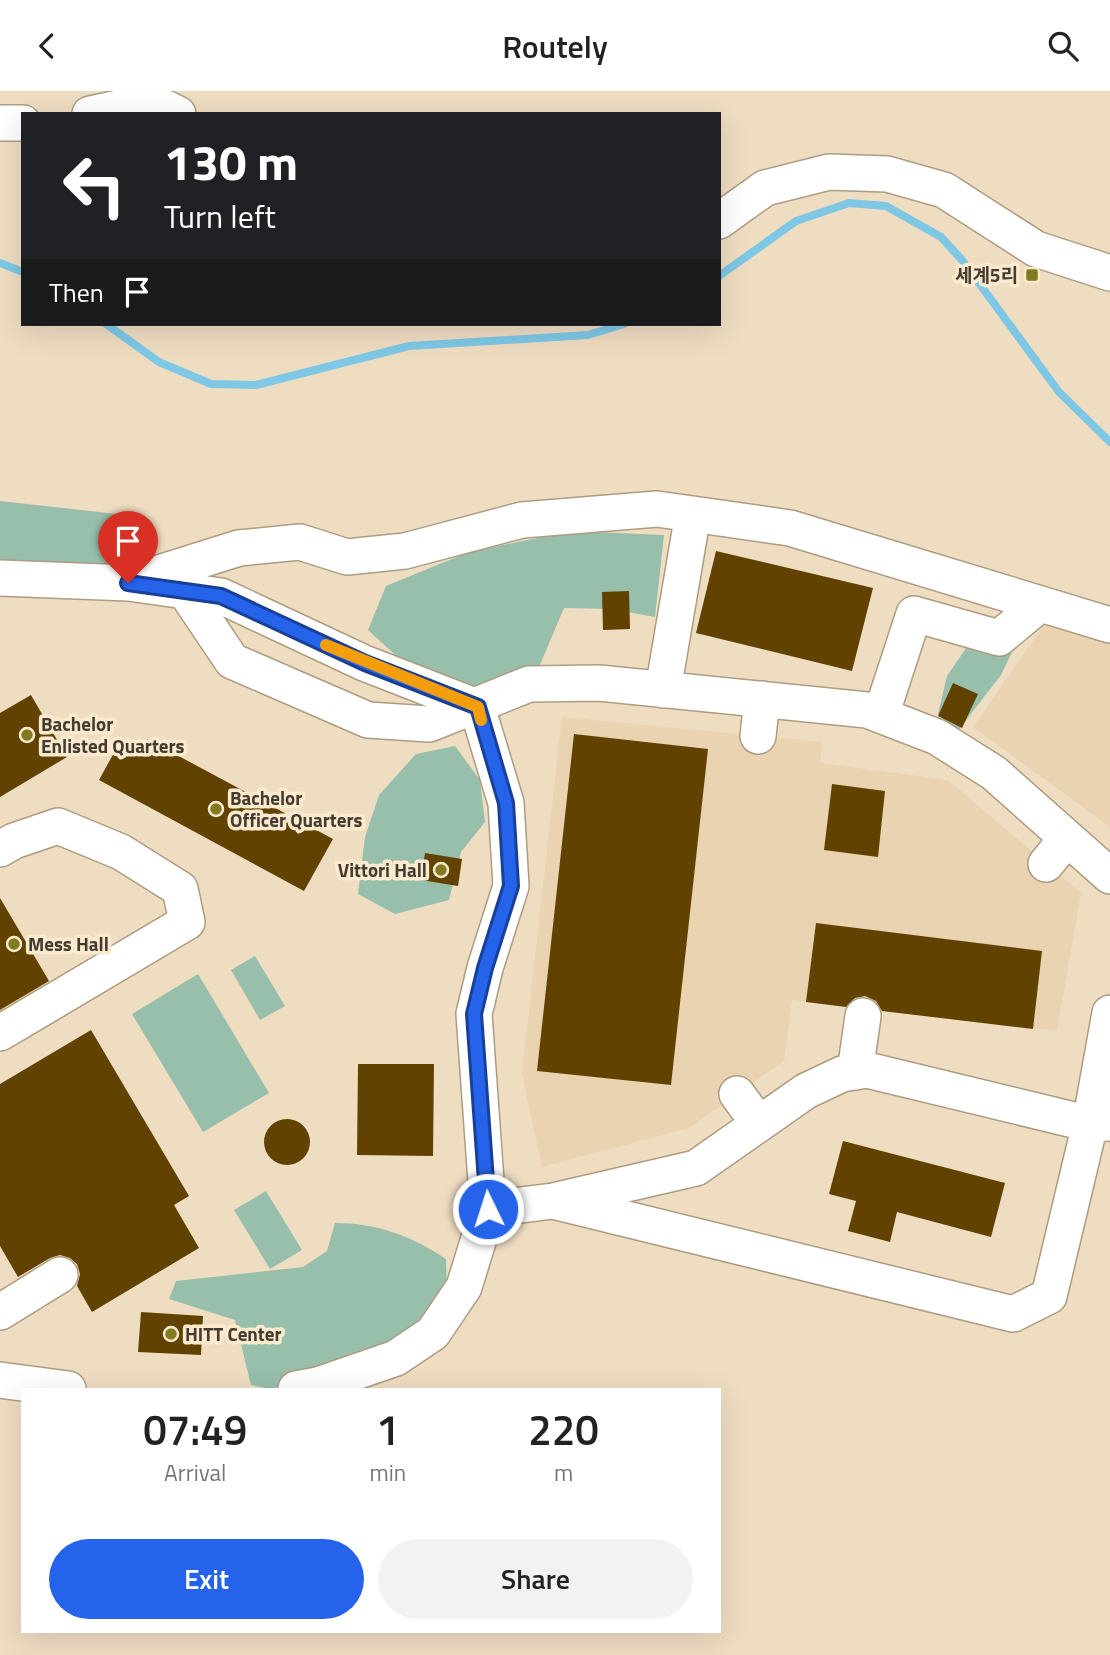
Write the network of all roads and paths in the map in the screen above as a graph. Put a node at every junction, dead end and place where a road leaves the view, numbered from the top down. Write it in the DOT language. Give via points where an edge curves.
graph roads {
  1 [pos="100,112"];
  2 [pos="174,112"];
  3 [pos="0,123"];
  4 [pos="21,123"];
  5 [pos="721,220"];
  6 [pos="1110,273"];
  7 [pos="693,514"];
  8 [pos="0,578"];
  9 [pos="128,583"];
  10 [pos="185,591"];
  11 [pos="1040,604"];
  12 [pos="1110,625"];
  13 [pos="663,690"];
  14 [pos="762,699"];
  15 [pos="478,707"];
  16 [pos="881,715"];
  17 [pos="758,736"];
  18 [pos="0,849"];
  19 [pos="1110,876"];
  20 [pos="1110,1013"];
  21 [pos="863,1016"];
  22 [pos="0,1033"];
  23 [pos="855,1072"];
  24 [pos="737,1094"];
  25 [pos="759,1124"];
  26 [pos="1100,1124"];
  27 [pos="553,1201"];
  28 [pos="488,1209"];
  29 [pos="60,1275"];
  30 [pos="0,1312"];
  31 [pos="0,1380"];
  32 [pos="60,1388"];
  33 [pos="302,1388"];
  1 -- 2 [label="street" via="152,101"];
  3 -- 4 [label="street"];
  5 -- 6 [label="street" via="765,188 830,172 887,174 944,190 1036,249"];
  7 -- 9 [label="street" via="657,509 522,520 405,551 348,557 300,542 239,548"];
  7 -- 11 [label="street" via="790,528"];
  7 -- 13 [label="street"];
  8 -- 9 [label="street"];
  9 -- 10 [label="street"];
  10 -- 15 [label="street" via="221,596 365,663"];
  10 -- 15 [label="street" via="232,661 368,720 429,724"];
  11 -- 12 [label="street"];
  11 -- 16 [label="street" via="999,638 914,614"];
  13 -- 14 [label="street"];
  13 -- 15 [label="street" via="599,683 529,684"];
  14 -- 16 [label="street"];
  14 -- 17 [label="street"];
  15 -- 28 [label="street" via="506,803 511,886 474,1014"];
  16 -- 19 [label="street" via="937,737 994,773"];
  18 -- 22 [label="street" via="58,826 121,852 180,889 187,922"];
  20 -- 26 [label="street"];
  21 -- 23 [label="street"];
  23 -- 25 [label="street" via="806,1091"];
  23 -- 26 [label="street" via="867,1070"];
  24 -- 25 [label="street"];
  25 -- 27 [label="street" via="696,1168"];
  26 -- 27 [label="street" via="1049,1296 1013,1314"];
  27 -- 28 [label="street"];
  28 -- 33 [label="street" via="464,1287 433,1333 396,1358"];
  29 -- 30 [label="street"];
  31 -- 32 [label="street"];
}
